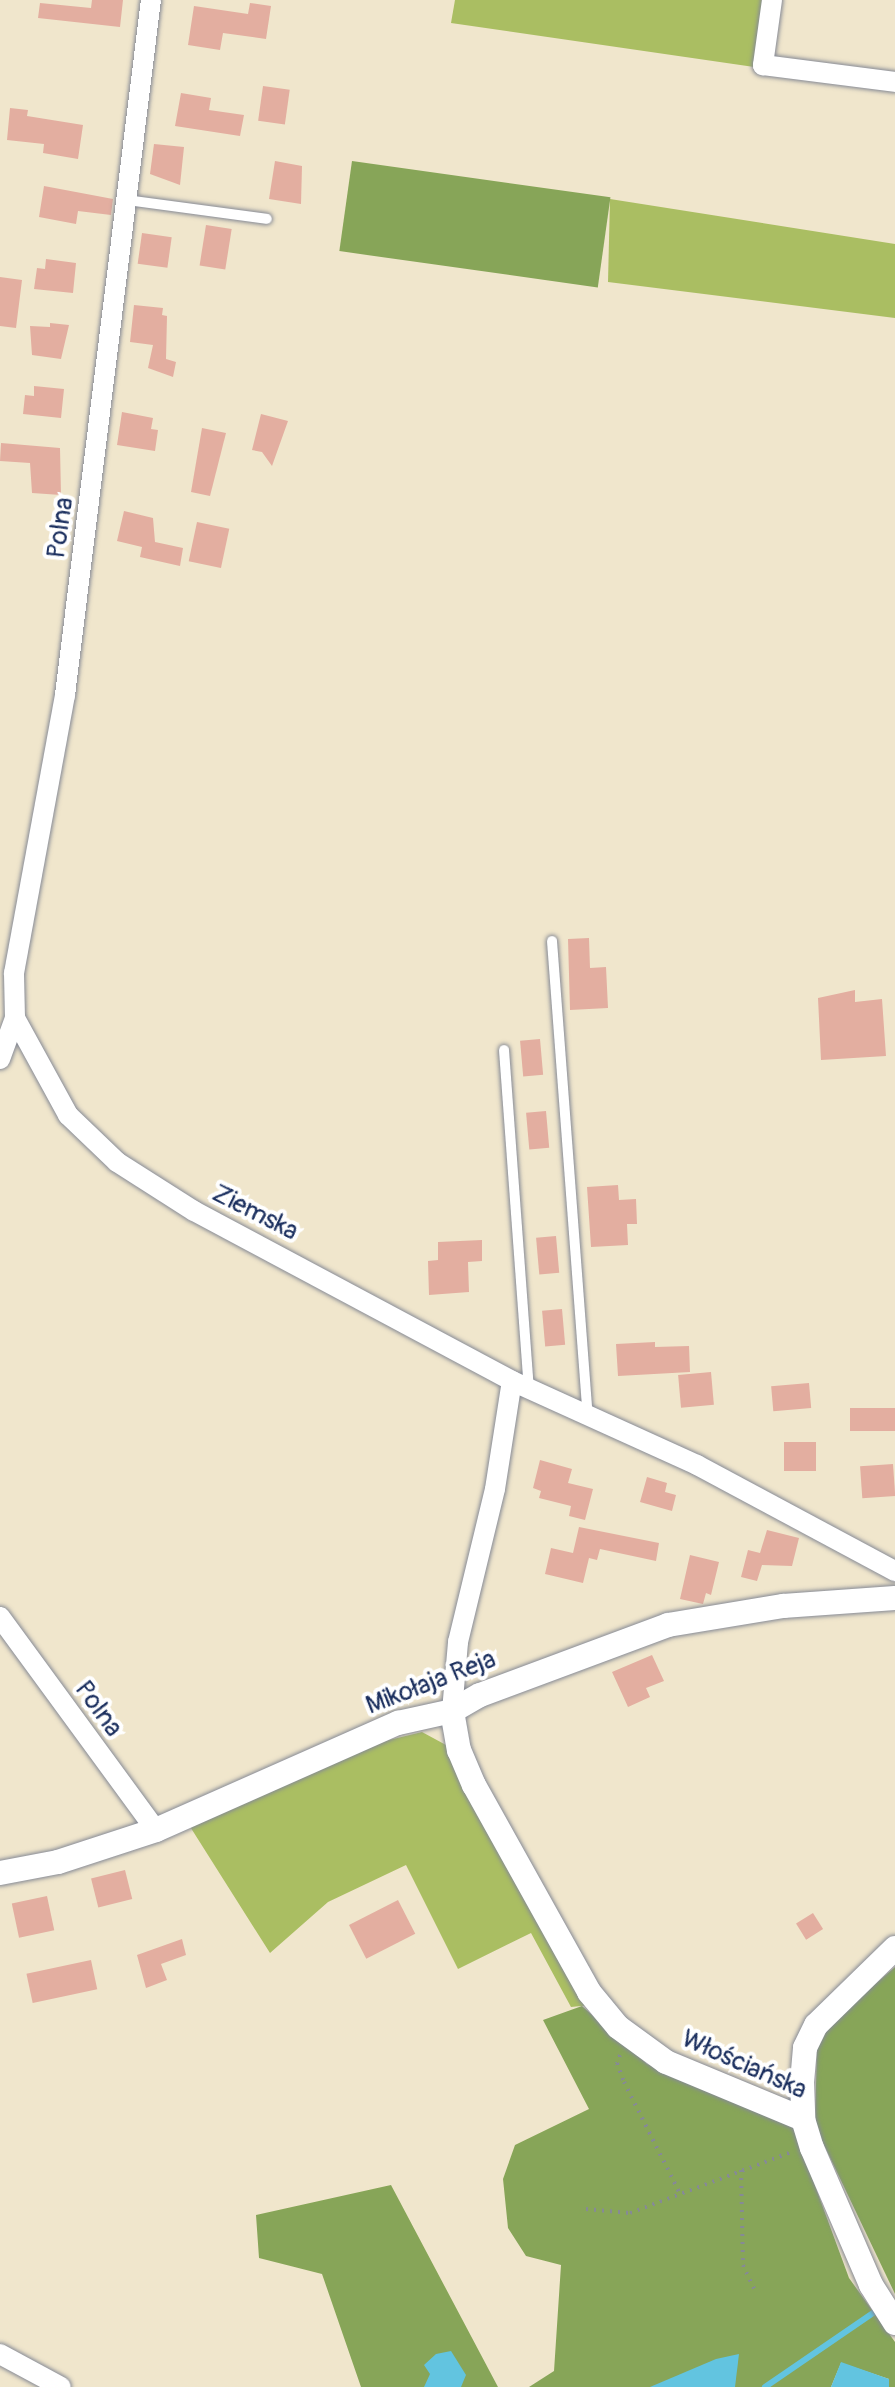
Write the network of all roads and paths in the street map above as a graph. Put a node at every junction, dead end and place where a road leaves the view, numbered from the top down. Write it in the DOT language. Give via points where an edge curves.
graph roads {
  1 [pos="151,0"];
  2 [pos="772,0"];
  3 [pos="895,82"];
  4 [pos="127,200"];
  5 [pos="267,219"];
  6 [pos="552,941"];
  7 [pos="15,1018"];
  8 [pos="504,1050"];
  9 [pos="0,1059"];
  10 [pos="520,1385"];
  11 [pos="588,1415"];
  12 [pos="895,1571"];
  13 [pos="895,1598"];
  14 [pos="0,1617"];
  15 [pos="452,1711"];
  16 [pos="156,1830"];
  17 [pos="0,1873"];
  18 [pos="895,1948"];
  19 [pos="627,2034"];
  20 [pos="803,2119"];
  21 [pos="812,2148"];
  22 [pos="741,2170"];
  23 [pos="682,2195"];
  24 [pos="586,2209"];
  25 [pos="754,2289"];
  26 [pos="895,2323"];
  27 [pos="0,2354"];
  28 [pos="61,2387"];
  1 -- 4 [label="street, Polna"];
  2 -- 3 [label="street" via="763,65"];
  4 -- 5 [label="lane"];
  4 -- 7 [label="street, Polna" via="65,695 14,973"];
  6 -- 11 [label="lane"];
  7 -- 9 [label="street, Polna"];
  7 -- 10 [label="street, Ziemska" via="68,1115 117,1162 194,1211"];
  8 -- 10 [label="lane"];
  10 -- 11 [label="street, Ziemska"];
  10 -- 15 [label="street" via="458,1642"];
  11 -- 12 [label="street, Ziemska" via="697,1465"];
  13 -- 15 [label="street, Mikołaja Reja" via="783,1606 668,1625 507,1684"];
  14 -- 16 [label="street, Polna"];
  15 -- 16 [label="street, Mikołaja Reja" via="398,1723"];
  15 -- 19 [label="street, Włościańska" via="459,1750 496,1826 589,1992"];
  16 -- 17 [label="street, Mikołaja Reja" via="58,1862"];
  18 -- 20 [label="street" via="816,2025 805,2048"];
  19 -- 20 [label="street, Włościańska" via="666,2062"];
  19 -- 23 [label="path" via="617,2063 651,2142"];
  20 -- 21 [label="street, Włościańska"];
  21 -- 22 [label="path" via="774,2155"];
  21 -- 26 [label="street, Włościańska" via="871,2285"];
  22 -- 23 [label="path"];
  22 -- 25 [label="path" via="743,2265"];
  23 -- 24 [label="path" via="630,2213"];
  27 -- 28 [label="street"];
}
